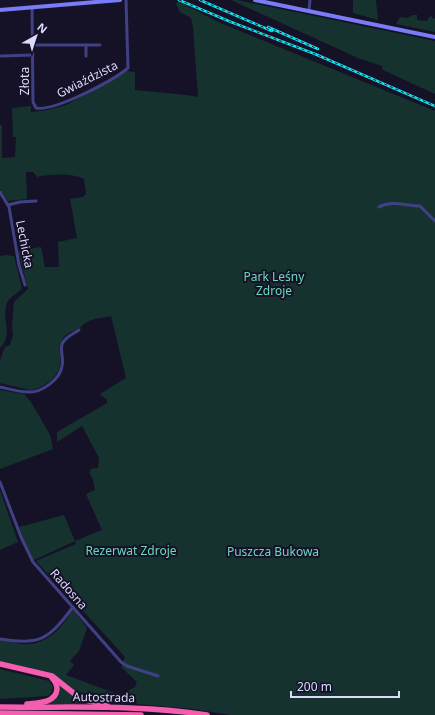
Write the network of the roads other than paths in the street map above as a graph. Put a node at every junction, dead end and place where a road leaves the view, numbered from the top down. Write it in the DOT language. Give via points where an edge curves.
graph roads {
  1 [pos="120,0"];
  2 [pos="126,0"];
  3 [pos="255,0"];
  4 [pos="310,0"];
  5 [pos="32,7"];
  6 [pos="0,10"];
  7 [pos="309,11"];
  8 [pos="435,37"];
  9 [pos="86,45"];
  10 [pos="100,45"];
  11 [pos="33,46"];
  12 [pos="33,55"];
  13 [pos="0,56"];
  14 [pos="86,56"];
  15 [pos="35,107"];
  16 [pos="0,192"];
  17 [pos="36,200"];
  18 [pos="8,205"];
  19 [pos="379,207"];
  20 [pos="435,220"];
  21 [pos="25,285"];
  22 [pos="79,330"];
  23 [pos="0,387"];
  24 [pos="0,482"];
  25 [pos="73,607"];
  26 [pos="0,638"];
  27 [pos="0,664"];
  28 [pos="46,675"];
  29 [pos="158,676"];
  30 [pos="0,707"];
  31 [pos="10,707"];
  32 [pos="137,708"];
  33 [pos="0,714"];
  34 [pos="106,715"];
  35 [pos="141,715"];
  36 [pos="207,715"];
  1 -- 5 [label="street"];
  2 -- 15 [label="street, Gwiaździsta" via="128,68 78,97 50,108"];
  3 -- 7 [label="street"];
  4 -- 7 [label="street"];
  5 -- 6 [label="street"];
  5 -- 11 [label="street, Złota"];
  7 -- 8 [label="street"];
  9 -- 10 [label="street"];
  9 -- 11 [label="street"];
  9 -- 14 [label="street"];
  11 -- 12 [label="street, Złota"];
  12 -- 13 [label="street"];
  12 -- 15 [label="street, Złota"];
  16 -- 18 [label="street"];
  17 -- 18 [label="street"];
  18 -- 21 [label="street, Lechicka"];
  19 -- 20 [label="street" via="391,203 420,206"];
  22 -- 23 [label="street" via="62,345 62,368 53,381 36,391 26,392"];
  24 -- 25 [label="street, Radosna" via="27,552"];
  25 -- 26 [label="street" via="54,631 41,639 22,642"];
  25 -- 29 [label="street, Radosna" via="121,662"];
  27 -- 28 [label="highway"];
  28 -- 31 [label="highway" via="54,680 56,685 56,692 52,698 44,702"];
  28 -- 32 [label="highway" via="57,680 82,700"];
  30 -- 31 [label="highway, Autostrada"];
  31 -- 32 [label="highway, Autostrada"];
  32 -- 36 [label="highway, Autostrada"];
  33 -- 34 [label="highway, Autostrada"];
  34 -- 35 [label="highway, Autostrada"];
}
